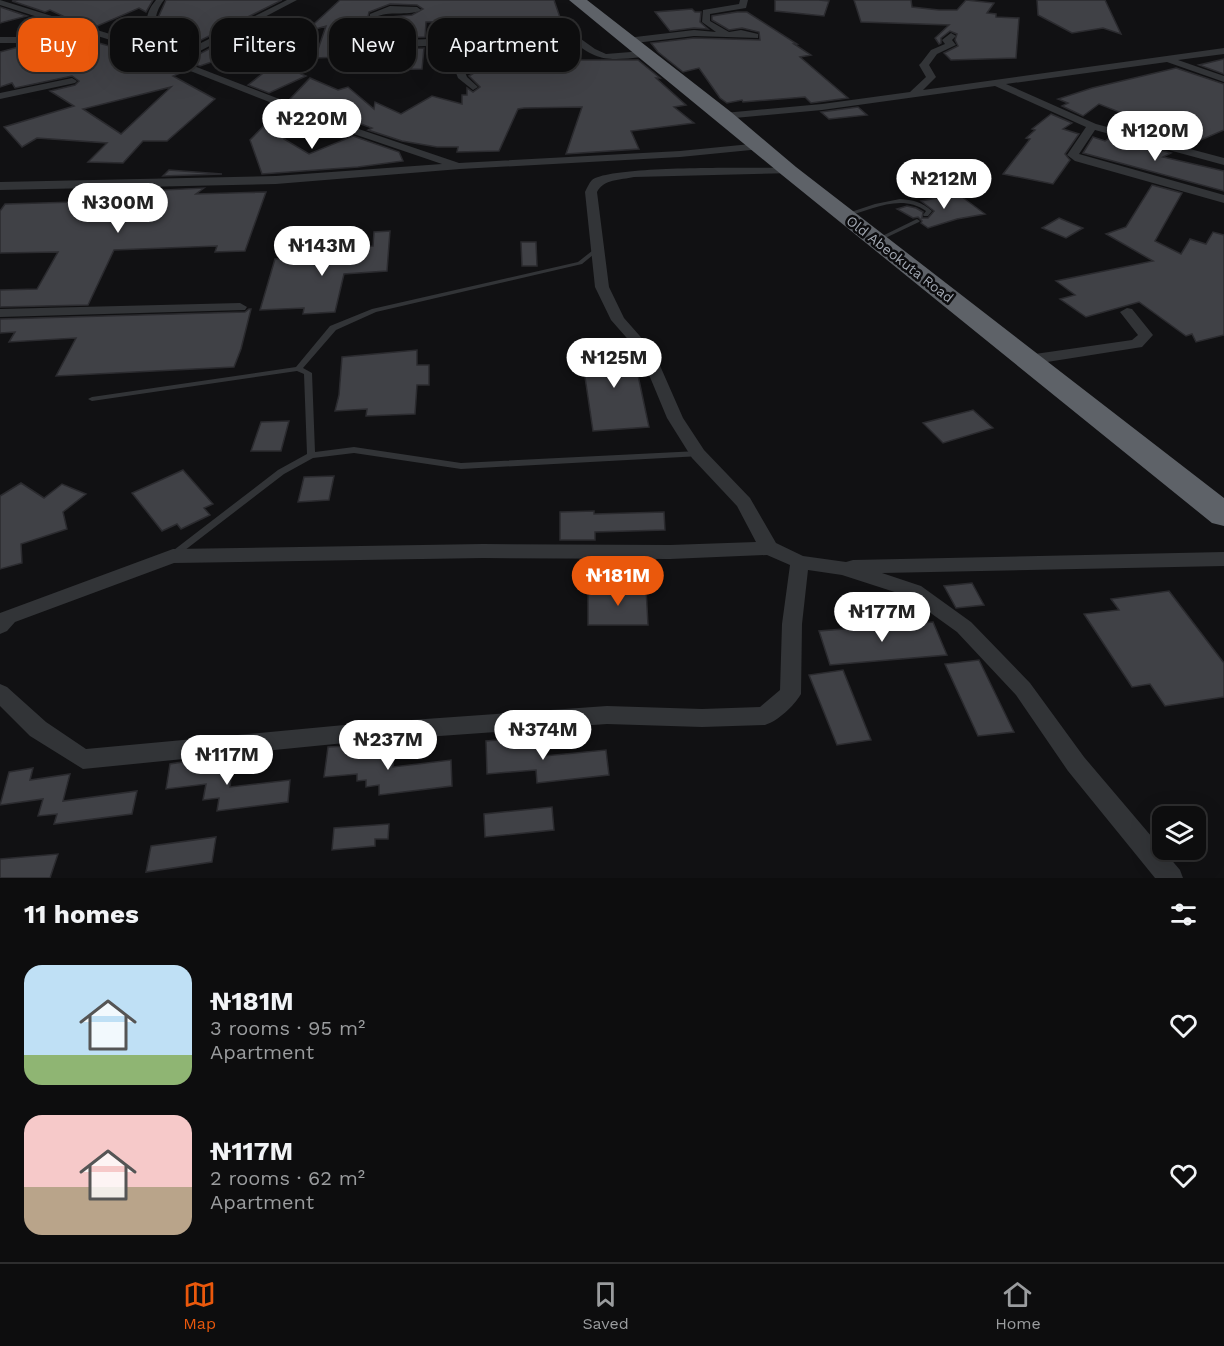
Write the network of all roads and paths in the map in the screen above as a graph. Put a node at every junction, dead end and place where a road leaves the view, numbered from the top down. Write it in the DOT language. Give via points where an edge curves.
graph roads {
  1 [pos="5,0"];
  2 [pos="160,0"];
  3 [pos="293,0"];
  4 [pos="577,0"];
  5 [pos="744,0"];
  6 [pos="0,2"];
  7 [pos="417,10"];
  8 [pos="49,18"];
  9 [pos="149,18"];
  10 [pos="728,35"];
  11 [pos="755,36"];
  12 [pos="951,36"];
  13 [pos="0,40"];
  14 [pos="18,40"];
  15 [pos="580,42"];
  16 [pos="428,44"];
  17 [pos="635,47"];
  18 [pos="199,48"];
  19 [pos="1224,51"];
  20 [pos="1168,60"];
  21 [pos="199,71"];
  22 [pos="461,72"];
  23 [pos="1224,79"];
  24 [pos="72,81"];
  25 [pos="990,84"];
  26 [pos="472,87"];
  27 [pos="914,93"];
  28 [pos="0,96"];
  29 [pos="724,116"];
  30 [pos="1092,126"];
  31 [pos="761,146"];
  32 [pos="1224,162"];
  33 [pos="460,166"];
  34 [pos="789,171"];
  35 [pos="0,186"];
  36 [pos="1224,199"];
  37 [pos="845,215"];
  38 [pos="926,215"];
  39 [pos="917,221"];
  40 [pos="877,240"];
  41 [pos="597,249"];
  42 [pos="240,307"];
  43 [pos="1127,312"];
  44 [pos="0,313"];
  45 [pos="1028,360"];
  46 [pos="298,369"];
  47 [pos="92,399"];
  48 [pos="698,454"];
  49 [pos="311,455"];
  50 [pos="1224,515"];
  51 [pos="769,548"];
  52 [pos="173,556"];
  53 [pos="1224,559"];
  54 [pos="800,562"];
  55 [pos="843,568"];
  56 [pos="3,618"];
  57 [pos="0,693"];
  58 [pos="1171,878"];
  1 -- 6 [label="street"];
  2 -- 9 [label="street"];
  3 -- 18 [label="street"];
  4 -- 17 [label="highway, Old Abeokuta Road"];
  5 -- 10 [label="street" via="743,6 706,12 706,22"];
  6 -- 8 [label="street"];
  7 -- 16 [label="street" via="390,9 374,14 368,43"];
  10 -- 11 [label="street"];
  10 -- 17 [label="street" via="694,33"];
  12 -- 27 [label="street" via="947,40 951,45 934,51 924,65 931,77"];
  13 -- 14 [label="street"];
  15 -- 17 [label="street" via="596,56 604,57"];
  17 -- 29 [label="highway, Old Abeokuta Road"];
  19 -- 20 [label="street"];
  20 -- 23 [label="street"];
  20 -- 25 [label="street"];
  21 -- 33 [label="street" via="340,126"];
  22 -- 26 [label="street"];
  24 -- 28 [label="street"];
  25 -- 27 [label="street"];
  25 -- 30 [label="street" via="1005,86"];
  27 -- 29 [label="street"];
  29 -- 31 [label="highway, Old Abeokuta Road"];
  30 -- 32 [label="street"];
  30 -- 36 [label="street" via="1073,155 1079,159"];
  31 -- 33 [label="street"];
  31 -- 34 [label="highway, Old Abeokuta Road"];
  33 -- 35 [label="street" via="276,180"];
  34 -- 37 [label="highway, Old Abeokuta Road"];
  34 -- 41 [label="street" via="607,178 596,183 591,192"];
  37 -- 38 [label="lane" via="908,201 924,206 929,211"];
  37 -- 40 [label="highway, Old Abeokuta Road"];
  39 -- 40 [label="lane"];
  40 -- 45 [label="highway, Old Abeokuta Road"];
  41 -- 46 [label="lane" via="580,263 374,310 333,328"];
  41 -- 48 [label="street" via="602,287 614,312 647,352 675,418"];
  42 -- 44 [label="street"];
  43 -- 45 [label="street" via="1146,335 1137,344"];
  45 -- 50 [label="highway, Old Abeokuta Road"];
  46 -- 47 [label="lane"];
  46 -- 49 [label="lane" via="308,373"];
  48 -- 49 [label="lane" via="461,466 354,450"];
  48 -- 51 [label="street" via="744,502"];
  49 -- 52 [label="lane" via="281,472"];
  51 -- 52 [label="street"];
  51 -- 54 [label="street"];
  52 -- 56 [label="street"];
  53 -- 55 [label="street"];
  54 -- 55 [label="street"];
  54 -- 57 [label="street" via="792,624 790,694 765,716 607,715 355,733 83,759 38,729"];
  55 -- 58 [label="street" via="914,591 964,627 1023,689 1076,764"];
}
